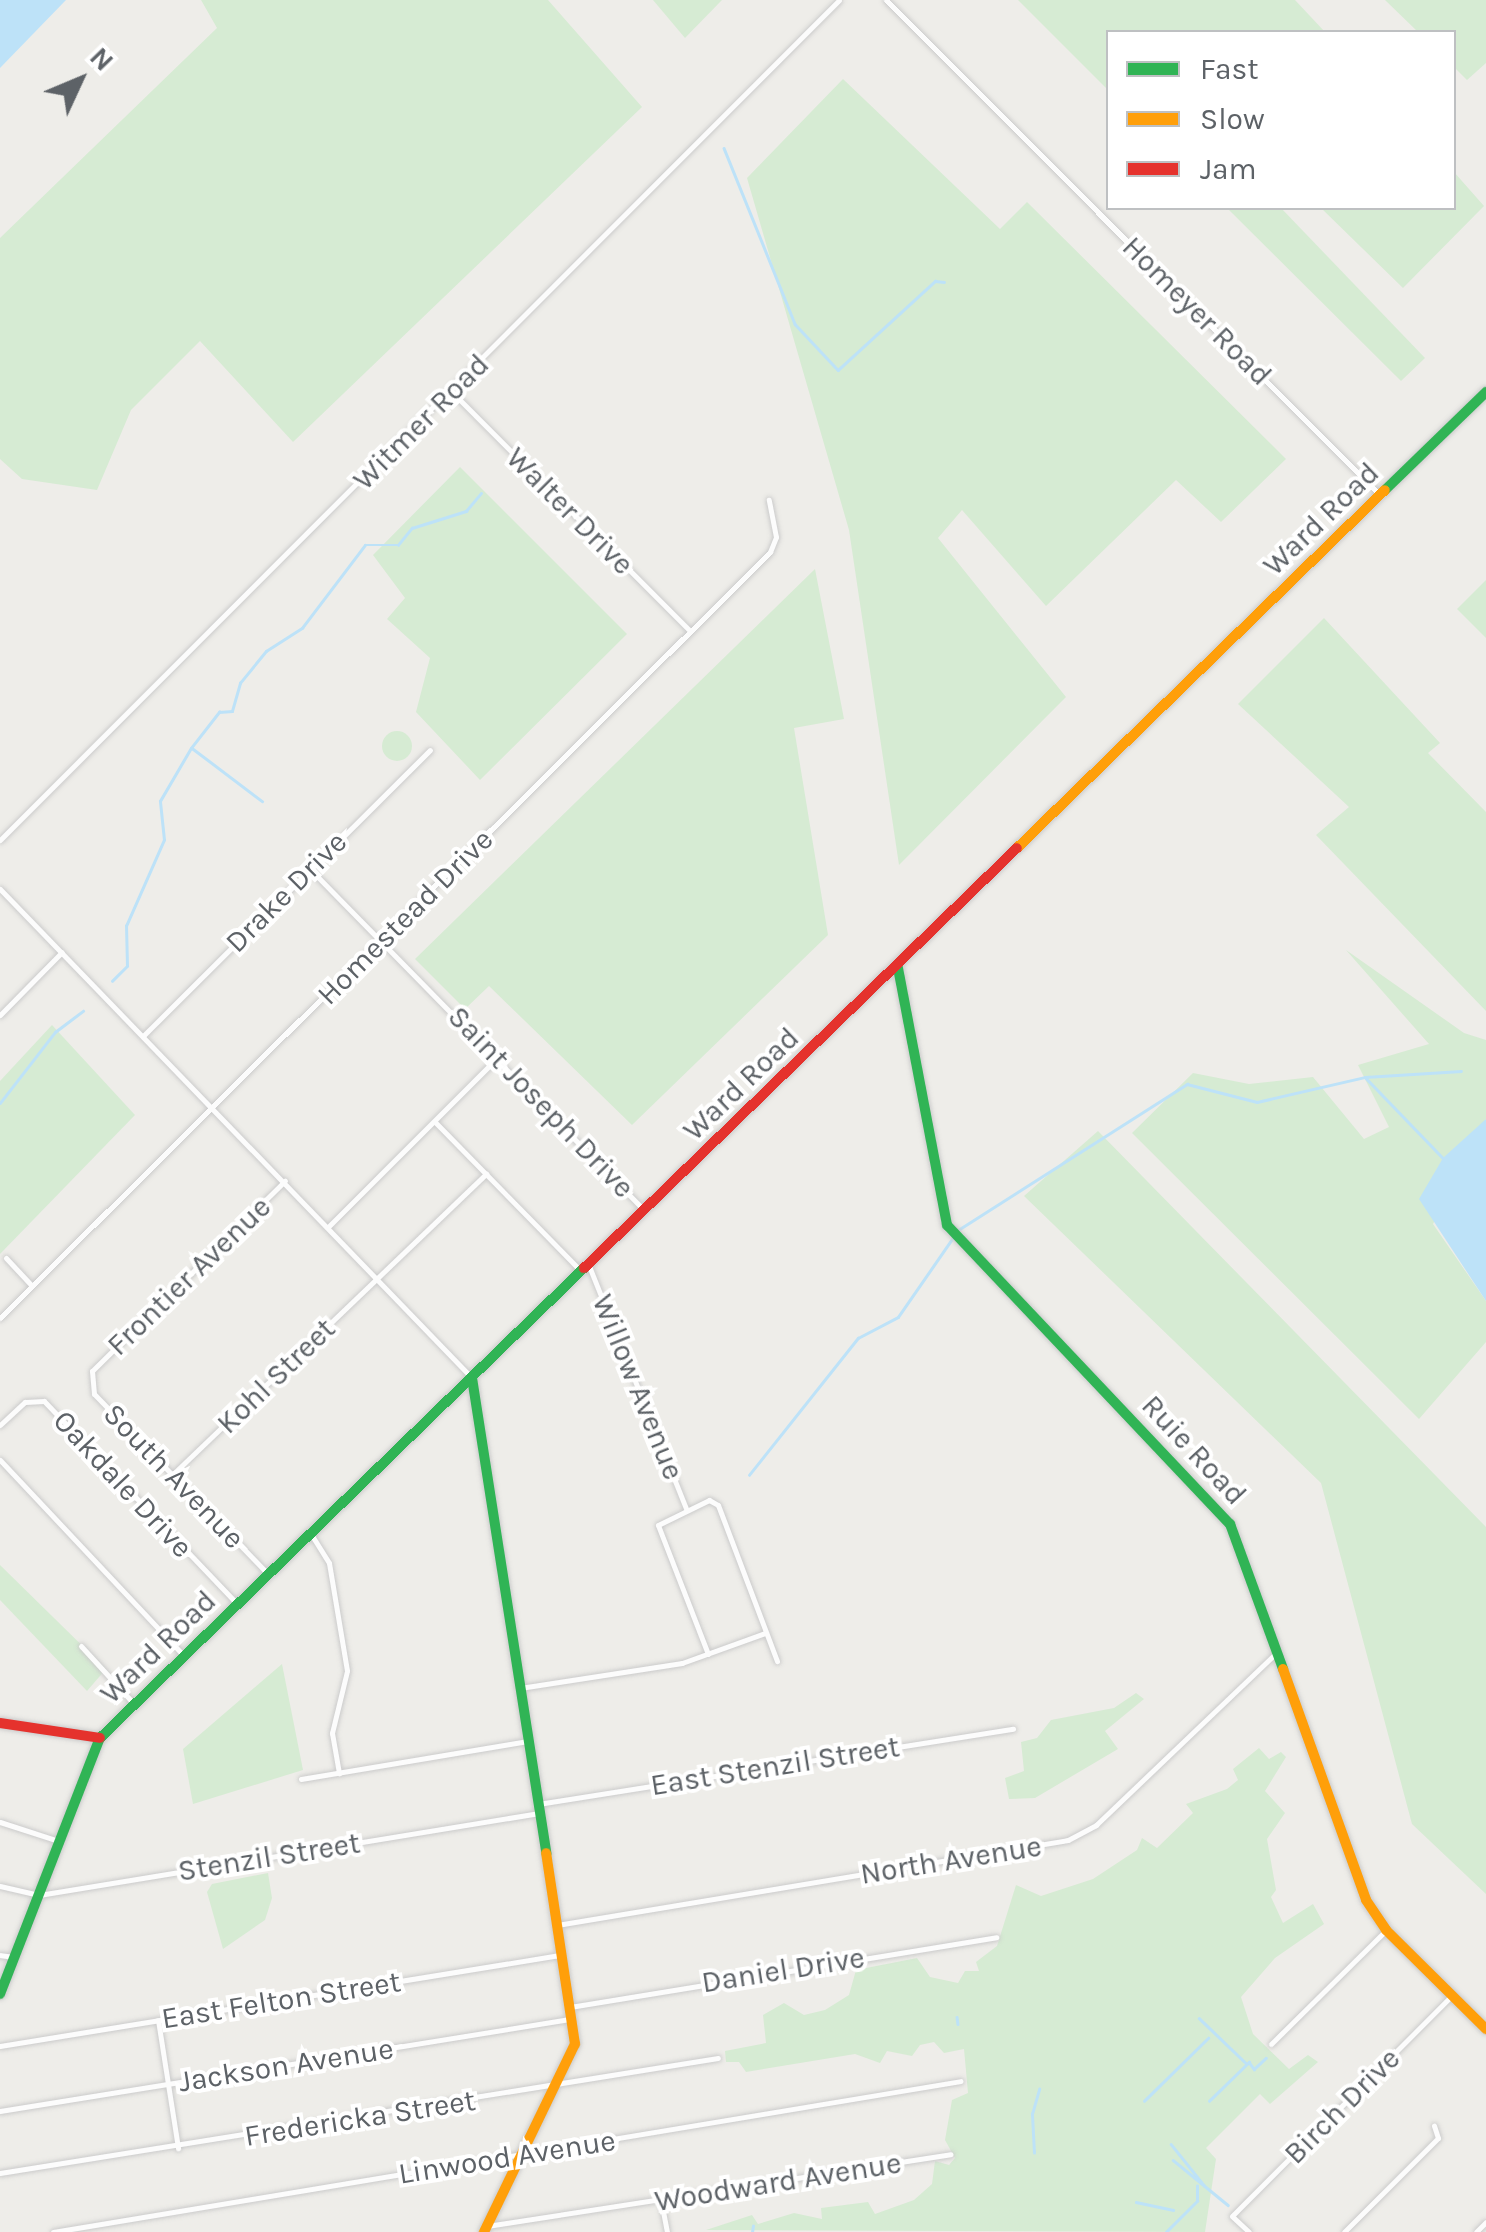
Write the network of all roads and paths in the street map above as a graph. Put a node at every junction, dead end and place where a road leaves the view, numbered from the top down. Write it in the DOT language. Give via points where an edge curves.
graph roads {
  1 [pos="839,0"];
  2 [pos="886,0"];
  3 [pos="451,391"];
  4 [pos="1486,392"];
  5 [pos="1380,495"];
  6 [pos="770,500"];
  7 [pos="690,631"];
  8 [pos="430,750"];
  9 [pos="0,840"];
  10 [pos="310,868"];
  11 [pos="0,888"];
  12 [pos="383,940"];
  13 [pos="62,952"];
  14 [pos="898,968"];
  15 [pos="0,1015"];
  16 [pos="143,1036"];
  17 [pos="497,1058"];
  18 [pos="213,1107"];
  19 [pos="435,1122"];
  20 [pos="486,1174"];
  21 [pos="285,1182"];
  22 [pos="644,1210"];
  23 [pos="328,1226"];
  24 [pos="6,1258"];
  25 [pos="586,1269"];
  26 [pos="378,1277"];
  27 [pos="32,1286"];
  28 [pos="0,1318"];
  29 [pos="92,1371"];
  30 [pos="472,1378"];
  31 [pos="0,1425"];
  32 [pos="0,1460"];
  33 [pos="173,1474"];
  34 [pos="686,1508"];
  35 [pos="311,1534"];
  36 [pos="270,1575"];
  37 [pos="238,1605"];
  38 [pos="766,1632"];
  39 [pos="81,1646"];
  40 [pos="1276,1653"];
  41 [pos="708,1654"];
  42 [pos="185,1657"];
  43 [pos="777,1661"];
  44 [pos="520,1688"];
  45 [pos="135,1705"];
  46 [pos="0,1723"];
  47 [pos="1012,1729"];
  48 [pos="100,1738"];
  49 [pos="528,1741"];
  50 [pos="339,1773"];
  51 [pos="301,1780"];
  52 [pos="539,1809"];
  53 [pos="0,1822"];
  54 [pos="61,1842"];
  55 [pos="0,1886"];
  56 [pos="38,1895"];
  57 [pos="557,1925"];
  58 [pos="1386,1930"];
  59 [pos="996,1937"];
  60 [pos="0,1955"];
  61 [pos="562,1955"];
  62 [pos="15,1957"];
  63 [pos="0,1994"];
  64 [pos="1451,1996"];
  65 [pos="571,2013"];
  66 [pos="158,2020"];
  67 [pos="1486,2029"];
  68 [pos="1271,2044"];
  69 [pos="0,2046"];
  70 [pos="718,2058"];
  71 [pos="961,2081"];
  72 [pos="167,2084"];
  73 [pos="557,2086"];
  74 [pos="0,2111"];
  75 [pos="1434,2126"];
  76 [pos="178,2148"];
  77 [pos="950,2154"];
  78 [pos="523,2155"];
  79 [pos="0,2173"];
  80 [pos="661,2201"];
  81 [pos="1486,2222"];
  82 [pos="486,2229"];
  83 [pos="53,2232"];
  84 [pos="668,2232"];
  85 [pos="1249,2232"];
  86 [pos="1344,2232"];
  87 [pos="1476,2232"];
  1 -- 3 [label="street, Witmer Road"];
  2 -- 5 [label="street, Homeyer Road"];
  3 -- 7 [label="street, Walter Drive"];
  3 -- 9 [label="street, Witmer Road"];
  4 -- 5 [label="main road, Ward Road"];
  5 -- 14 [label="main road, Ward Road"];
  6 -- 7 [label="street, Homestead Drive" via="776,537 770,552"];
  7 -- 12 [label="street, Homestead Drive"];
  8 -- 10 [label="street, Drake Drive"];
  10 -- 12 [label="street, Saint Joseph Drive"];
  10 -- 16 [label="street, Drake Drive"];
  11 -- 13 [label="street"];
  12 -- 17 [label="street, Saint Joseph Drive"];
  12 -- 18 [label="street, Homestead Drive"];
  13 -- 15 [label="street"];
  13 -- 16 [label="street"];
  14 -- 22 [label="main road, Ward Road"];
  14 -- 40 [label="main road, Ruie Road" via="947,1225 1214,1502 1230,1524"];
  16 -- 18 [label="street"];
  17 -- 19 [label="street"];
  17 -- 22 [label="street, Saint Joseph Drive"];
  18 -- 21 [label="street"];
  18 -- 27 [label="street, Homestead Drive"];
  19 -- 20 [label="street"];
  19 -- 23 [label="street"];
  20 -- 25 [label="street"];
  20 -- 26 [label="street, Kohl Street"];
  21 -- 23 [label="street"];
  21 -- 29 [label="street, Frontier Avenue"];
  22 -- 25 [label="main road, Ward Road"];
  23 -- 26 [label="street"];
  24 -- 27 [label="street"];
  25 -- 30 [label="main road, Ward Road"];
  25 -- 34 [label="street, Willow Avenue"];
  26 -- 30 [label="street"];
  26 -- 33 [label="street, Kohl Street"];
  27 -- 28 [label="street, Homestead Drive"];
  29 -- 33 [label="street, South Avenue" via="94,1394"];
  30 -- 35 [label="main road, Ward Road"];
  30 -- 44 [label="main road"];
  31 -- 37 [label="street, Oakdale Drive" via="25,1402 44,1401"];
  32 -- 42 [label="street"];
  33 -- 36 [label="street, South Avenue"];
  34 -- 38 [label="street" via="709,1500 718,1505"];
  34 -- 41 [label="street" via="658,1525"];
  35 -- 36 [label="main road, Ward Road"];
  35 -- 50 [label="street" via="329,1563 346,1671 332,1733"];
  36 -- 37 [label="main road, Ward Road"];
  37 -- 42 [label="main road, Ward Road"];
  38 -- 41 [label="street"];
  38 -- 43 [label="street"];
  39 -- 45 [label="street"];
  40 -- 57 [label="street, North Avenue" via="1096,1825 1068,1840"];
  40 -- 58 [label="main road, Ruie Road" via="1366,1900"];
  41 -- 44 [label="street"];
  42 -- 45 [label="main road, Ward Road"];
  44 -- 49 [label="main road"];
  45 -- 48 [label="main road, Ward Road"];
  46 -- 48 [label="main road, Ward Road"];
  47 -- 52 [label="street, East Stenzil Street"];
  48 -- 54 [label="main road"];
  49 -- 50 [label="street"];
  49 -- 52 [label="main road"];
  50 -- 51 [label="street"];
  52 -- 56 [label="street, Stenzil Street"];
  52 -- 57 [label="main road"];
  53 -- 54 [label="street"];
  54 -- 56 [label="main road"];
  55 -- 56 [label="street, Stenzil Street"];
  56 -- 62 [label="main road"];
  57 -- 61 [label="main road"];
  58 -- 64 [label="main road, Ruie Road"];
  58 -- 68 [label="street"];
  59 -- 65 [label="street, Daniel Drive"];
  60 -- 62 [label="street"];
  61 -- 65 [label="main road"];
  61 -- 66 [label="street, East Felton Street"];
  62 -- 63 [label="main road"];
  64 -- 67 [label="main road, Ruie Road"];
  64 -- 85 [label="street, Birch Drive" via="1232,2216"];
  65 -- 72 [label="street, Jackson Avenue"];
  65 -- 73 [label="main road" via="572,2058"];
  66 -- 69 [label="street, East Felton Street"];
  66 -- 72 [label="street"];
  70 -- 73 [label="street, Fredericka Street"];
  71 -- 78 [label="street, Linwood Avenue"];
  72 -- 74 [label="street, Jackson Avenue"];
  72 -- 76 [label="street"];
  73 -- 76 [label="street, Fredericka Street"];
  73 -- 78 [label="main road"];
  75 -- 86 [label="street" via="1438,2138"];
  76 -- 79 [label="street, Fredericka Street"];
  77 -- 80 [label="street, Woodward Avenue"];
  78 -- 82 [label="main road"];
  78 -- 83 [label="street, Linwood Avenue"];
  80 -- 82 [label="street, Woodward Avenue"];
  80 -- 84 [label="street"];
  81 -- 87 [label="street"];
}
